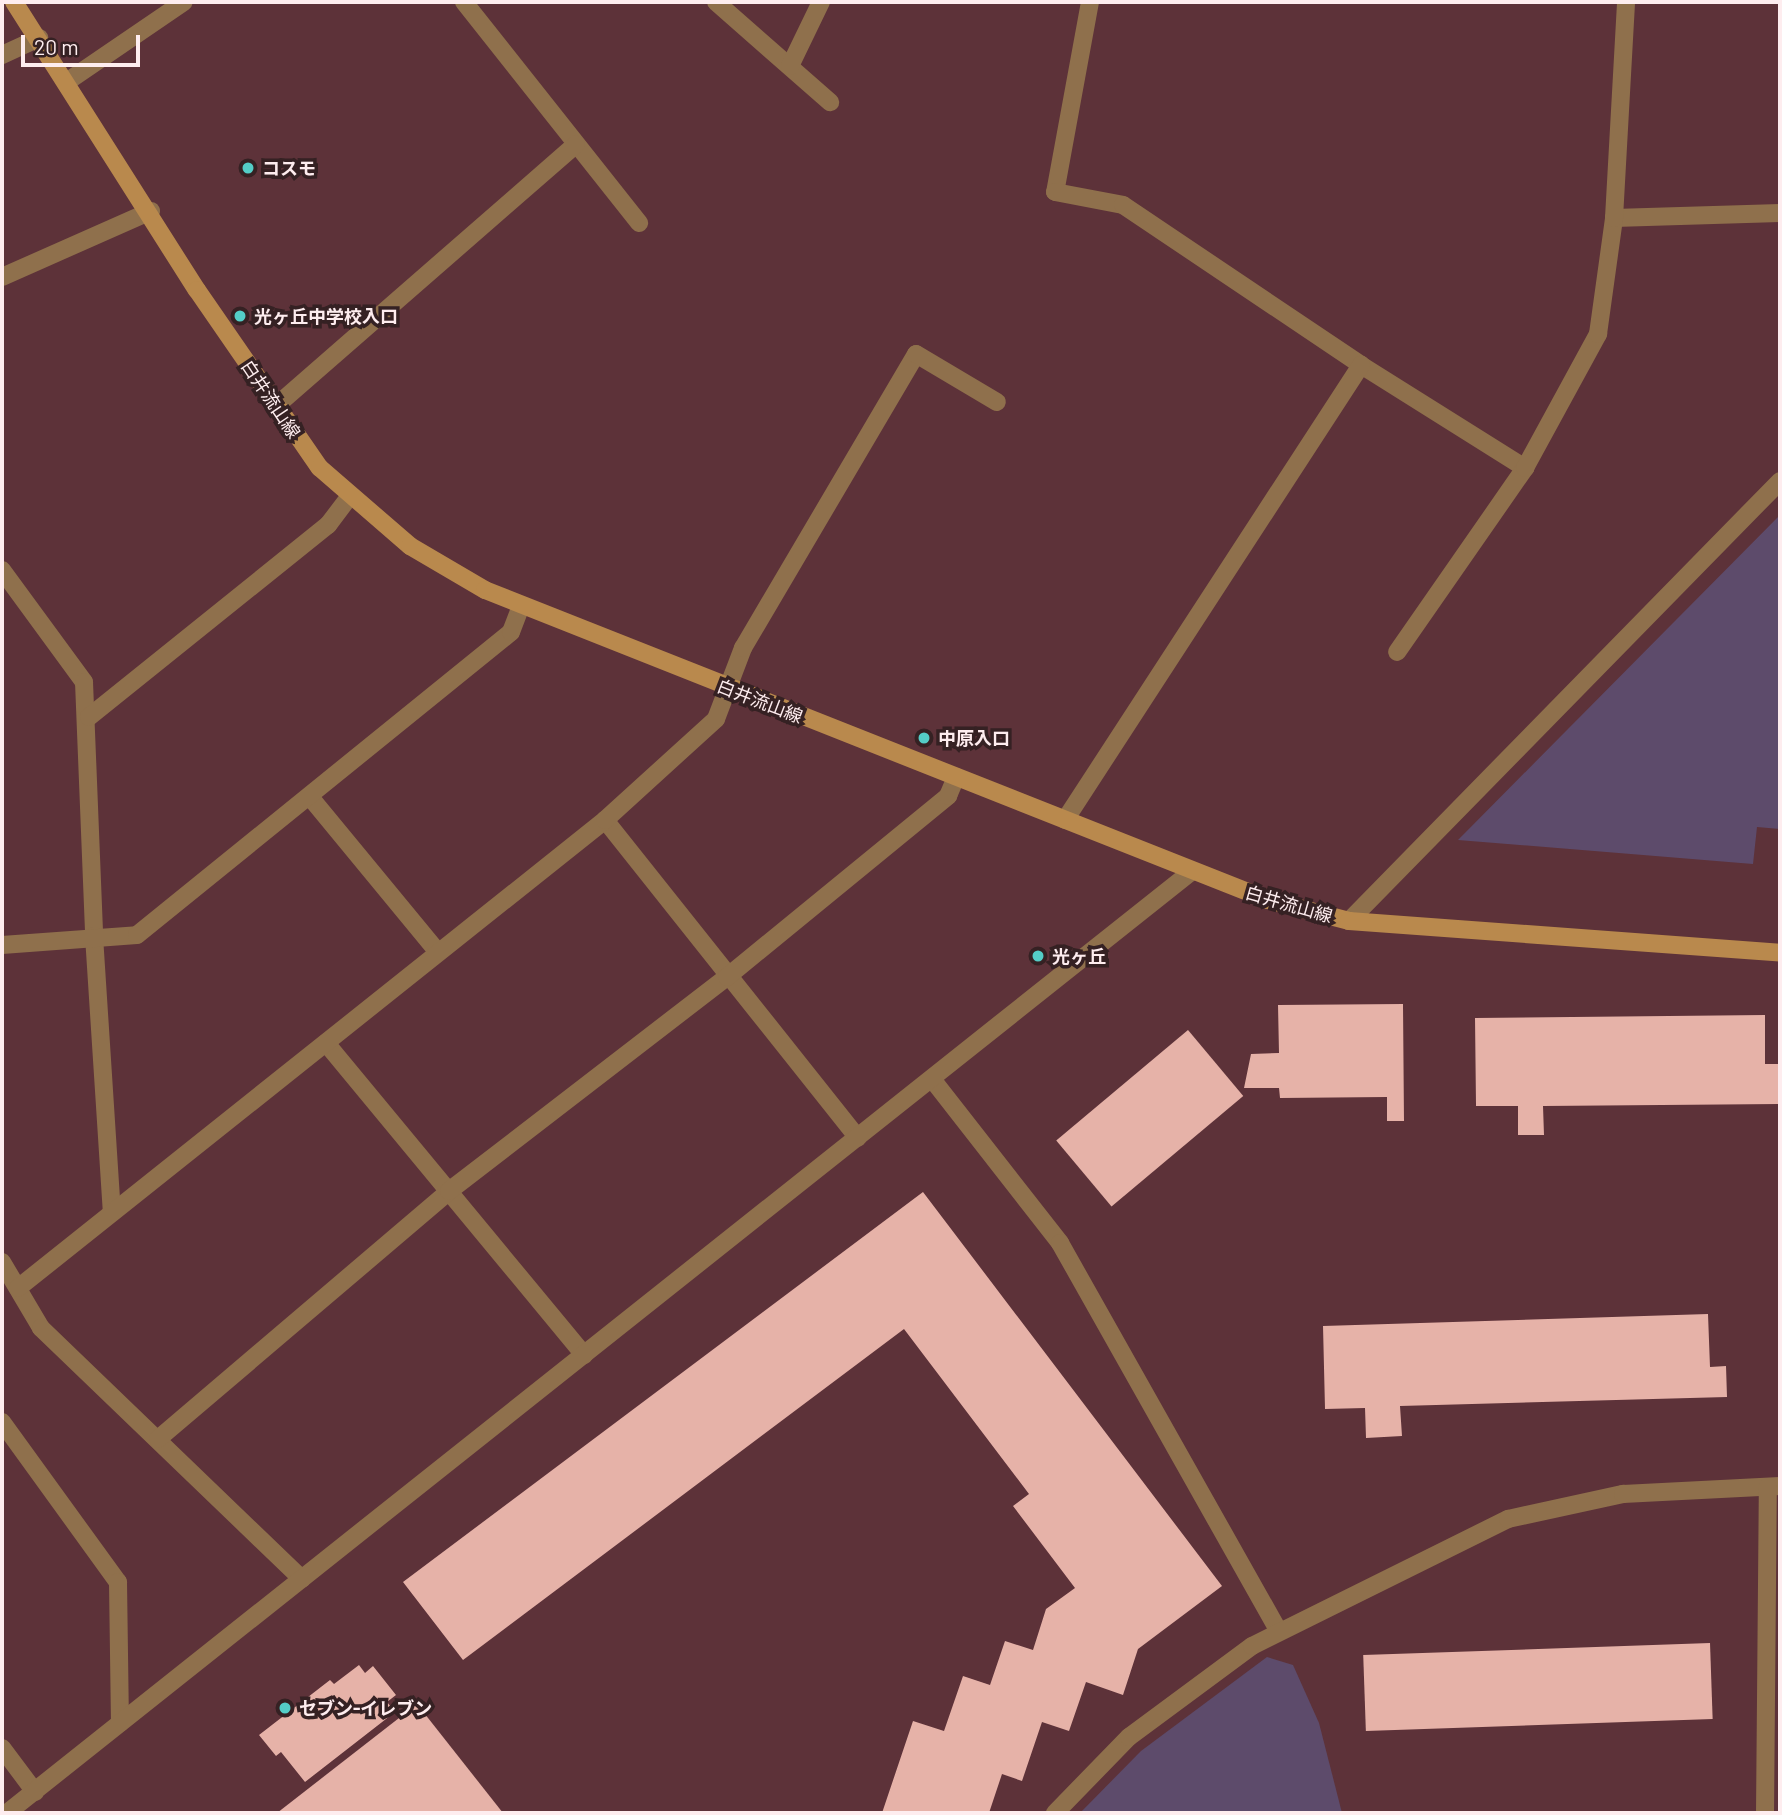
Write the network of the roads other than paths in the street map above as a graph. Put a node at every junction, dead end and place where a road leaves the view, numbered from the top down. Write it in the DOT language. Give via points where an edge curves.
graph roads {
  1 [pos="14,2"];
  2 [pos="184,2"];
  3 [pos="464,2"];
  4 [pos="716,2"];
  5 [pos="821,2"];
  6 [pos="1090,2"];
  7 [pos="1626,2"];
  8 [pos="39,38"];
  9 [pos="2,54"];
  10 [pos="790,66"];
  11 [pos="68,82"];
  12 [pos="830,102"];
  13 [pos="576,144"];
  14 [pos="151,211"];
  15 [pos="1780,213"];
  16 [pos="1614,218"];
  17 [pos="639,223"];
  18 [pos="2,277"];
  19 [pos="1361,365"];
  20 [pos="997,402"];
  21 [pos="276,406"];
  22 [pos="1525,468"];
  23 [pos="1780,481"];
  24 [pos="349,497"];
  25 [pos="2,570"];
  26 [pos="521,606"];
  27 [pos="1397,652"];
  28 [pos="727,688"];
  29 [pos="89,717"];
  30 [pos="956,778"];
  31 [pos="310,797"];
  32 [pos="605,820"];
  33 [pos="1065,820"];
  34 [pos="1191,873"];
  35 [pos="1349,920"];
  36 [pos="94,936"];
  37 [pos="2,945"];
  38 [pos="436,950"];
  39 [pos="1780,953"];
  40 [pos="727,977"];
  41 [pos="326,1043"];
  42 [pos="932,1079"];
  43 [pos="858,1138"];
  44 [pos="449,1191"];
  45 [pos="112,1212"];
  46 [pos="2,1262"];
  47 [pos="18,1288"];
  48 [pos="584,1355"];
  49 [pos="2,1422"];
  50 [pos="158,1439"];
  51 [pos="1774,1486"];
  52 [pos="302,1579"];
  53 [pos="1279,1631"];
  54 [pos="120,1723"];
  55 [pos="2,1748"];
  56 [pos="34,1792"];
  57 [pos="7,1813"];
  58 [pos="1055,1813"];
  59 [pos="1765,1813"];
  1 -- 8 [label="main road, 白井流山線"];
  2 -- 11 [label="street"];
  3 -- 13 [label="street"];
  4 -- 10 [label="street"];
  5 -- 10 [label="street"];
  6 -- 19 [label="street" via="1055,192 1123,205"];
  7 -- 16 [label="street"];
  8 -- 9 [label="street"];
  8 -- 11 [label="main road, 白井流山線"];
  10 -- 12 [label="street"];
  11 -- 14 [label="main road, 白井流山線"];
  13 -- 17 [label="street"];
  13 -- 21 [label="street"];
  14 -- 18 [label="street"];
  14 -- 21 [label="main road, 白井流山線"];
  15 -- 16 [label="street"];
  16 -- 22 [label="street" via="1598,334"];
  19 -- 22 [label="street"];
  19 -- 33 [label="street"];
  20 -- 28 [label="street" via="916,354 743,649"];
  21 -- 24 [label="main road, 白井流山線" via="320,468"];
  22 -- 27 [label="street"];
  23 -- 35 [label="street"];
  24 -- 26 [label="main road, 白井流山線" via="449,570"];
  24 -- 29 [label="street" via="328,525"];
  25 -- 29 [label="street" via="84,682"];
  26 -- 28 [label="main road, 白井流山線"];
  26 -- 31 [label="street" via="511,632"];
  28 -- 30 [label="main road, 白井流山線"];
  28 -- 32 [label="street" via="716,719"];
  29 -- 36 [label="street"];
  30 -- 33 [label="main road, 白井流山線"];
  30 -- 40 [label="street" via="948,796"];
  31 -- 36 [label="street" via="137,934"];
  31 -- 38 [label="street"];
  32 -- 38 [label="street"];
  32 -- 40 [label="street"];
  33 -- 34 [label="main road, 白井流山線"];
  34 -- 35 [label="main road, 白井流山線" via="1268,900"];
  34 -- 42 [label="street"];
  35 -- 39 [label="main road, 白井流山線"];
  36 -- 37 [label="street"];
  36 -- 45 [label="street"];
  38 -- 41 [label="street"];
  40 -- 43 [label="street"];
  40 -- 44 [label="street"];
  41 -- 44 [label="street"];
  41 -- 45 [label="street"];
  42 -- 43 [label="street"];
  42 -- 53 [label="street" via="1060,1243"];
  43 -- 48 [label="street"];
  44 -- 48 [label="street"];
  44 -- 50 [label="street"];
  45 -- 47 [label="street"];
  46 -- 47 [label="street"];
  47 -- 50 [label="street" via="41,1328"];
  48 -- 52 [label="street"];
  49 -- 54 [label="street" via="118,1582"];
  50 -- 52 [label="street"];
  51 -- 53 [label="street" via="1623,1494 1508,1519"];
  51 -- 59 [label="street"];
  52 -- 54 [label="street"];
  53 -- 58 [label="street" via="1129,1737"];
  54 -- 56 [label="street"];
  55 -- 56 [label="street"];
  56 -- 57 [label="street"];
}
